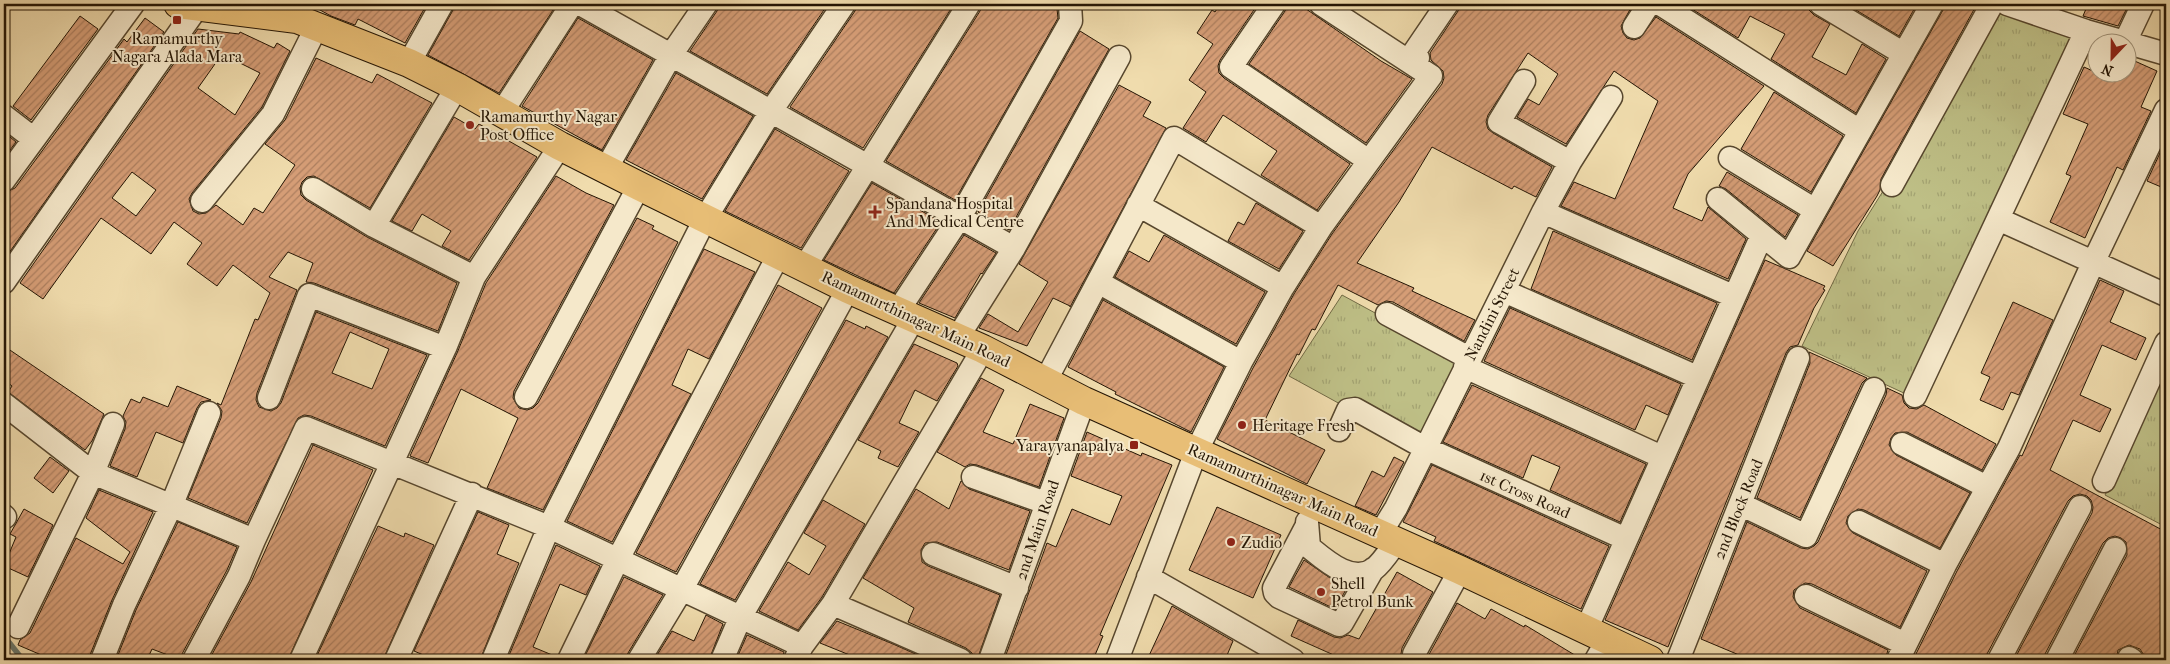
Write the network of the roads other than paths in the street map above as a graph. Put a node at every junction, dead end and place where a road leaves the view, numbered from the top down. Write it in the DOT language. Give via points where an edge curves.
graph roads {
  1 [pos="133,4"];
  2 [pos="442,4"];
  3 [pos="572,4"];
  4 [pos="580,4"];
  5 [pos="706,4"];
  6 [pos="844,4"];
  7 [pos="968,4"];
  8 [pos="1070,4"];
  9 [pos="1274,4"];
  10 [pos="1321,4"];
  11 [pos="1448,4"];
  12 [pos="1649,4"];
  13 [pos="1660,4"];
  14 [pos="1822,4"];
  15 [pos="1932,4"];
  16 [pos="1992,4"];
  17 [pos="2007,4"];
  18 [pos="2143,4"];
  19 [pos="188,5"];
  20 [pos="306,16"];
  21 [pos="1634,27"];
  22 [pos="2086,31"];
  23 [pos="2090,32"];
  24 [pos="2131,32"];
  25 [pos="2138,45"];
  26 [pos="1904,54"];
  27 [pos="2166,54"];
  28 [pos="671,55"];
  29 [pos="1119,57"];
  30 [pos="409,63"];
  31 [pos="1414,63"];
  32 [pos="1524,82"];
  33 [pos="457,87"];
  34 [pos="1611,97"];
  35 [pos="2166,110"];
  36 [pos="771,111"];
  37 [pos="502,112"];
  38 [pos="4,116"];
  39 [pos="1860,131"];
  40 [pos="34,139"];
  41 [pos="560,146"];
  42 [pos="1730,158"];
  43 [pos="1369,161"];
  44 [pos="1570,162"];
  45 [pos="867,165"];
  46 [pos="606,169"];
  47 [pos="4,180"];
  48 [pos="1892,185"];
  49 [pos="639,186"];
  50 [pos="314,189"];
  51 [pos="1718,199"];
  52 [pos="202,201"];
  53 [pos="1138,205"];
  54 [pos="1815,210"];
  55 [pos="1543,212"];
  56 [pos="960,217"];
  57 [pos="705,219"];
  58 [pos="1998,219"];
  59 [pos="374,226"];
  60 [pos="1321,227"];
  61 [pos="1762,235"];
  62 [pos="1014,248"];
  63 [pos="778,256"];
  64 [pos="2093,263"];
  65 [pos="804,268"];
  66 [pos="474,277"];
  67 [pos="4,282"];
  68 [pos="1098,282"];
  69 [pos="1283,287"];
  70 [pos="848,289"];
  71 [pos="1504,291"];
  72 [pos="1733,296"];
  73 [pos="2166,296"];
  74 [pos="1386,314"];
  75 [pos="906,315"];
  76 [pos="958,337"];
  77 [pos="2166,343"];
  78 [pos="445,348"];
  79 [pos="983,349"];
  80 [pos="1798,358"];
  81 [pos="1241,362"];
  82 [pos="1467,362"];
  83 [pos="1697,377"];
  84 [pos="1046,380"];
  85 [pos="1874,389"];
  86 [pos="1915,396"];
  87 [pos="526,397"];
  88 [pos="268,398"];
  89 [pos="1084,400"];
  90 [pos="4,404"];
  91 [pos="209,413"];
  92 [pos="113,424"];
  93 [pos="1338,430"];
  94 [pos="1902,444"];
  95 [pos="1425,448"];
  96 [pos="1196,452"];
  97 [pos="1662,457"];
  98 [pos="392,461"];
  99 [pos="93,473"];
  100 [pos="973,477"];
  101 [pos="2104,481"];
  102 [pos="1987,487"];
  103 [pos="472,494"];
  104 [pos="1046,502"];
  105 [pos="172,504"];
  106 [pos="1740,504"];
  107 [pos="2080,507"];
  108 [pos="1308,515"];
  109 [pos="1859,522"];
  110 [pos="549,527"];
  111 [pos="1388,538"];
  112 [pos="1626,539"];
  113 [pos="254,540"];
  114 [pos="2114,549"];
  115 [pos="933,554"];
  116 [pos="618,559"];
  117 [pos="1945,565"];
  118 [pos="1373,569"];
  119 [pos="1460,570"];
  120 [pos="1148,578"];
  121 [pos="682,588"];
  122 [pos="1017,588"];
  123 [pos="1806,596"];
  124 [pos="833,604"];
  125 [pos="741,616"];
  126 [pos="18,627"];
  127 [pos="1596,644"];
  128 [pos="1902,652"];
  129 [pos="798,653"];
  130 [pos="1414,654"];
  131 [pos="102,660"];
  132 [pos="194,660"];
  133 [pos="301,660"];
  134 [pos="396,660"];
  135 [pos="493,660"];
  136 [pos="569,660"];
  137 [pos="639,660"];
  138 [pos="722,660"];
  139 [pos="961,660"];
  140 [pos="990,660"];
  141 [pos="1117,660"];
  142 [pos="1293,660"];
  143 [pos="1650,660"];
  144 [pos="1678,660"];
  145 [pos="1999,660"];
  146 [pos="2057,660"];
  1 -- 40 [label="street"];
  2 -- 30 [label="street"];
  3 -- 37 [label="street"];
  4 -- 28 [label="street"];
  5 -- 28 [label="street"];
  6 -- 36 [label="street"];
  7 -- 45 [label="street"];
  8 -- 56 [label="street" via="1071,21"];
  9 -- 43 [label="street" via="1231,67"];
  10 -- 31 [label="street"];
  11 -- 31 [label="street" via="1413,54 1418,58"];
  12 -- 21 [label="street"];
  13 -- 39 [label="street"];
  14 -- 26 [label="street"];
  15 -- 26 [label="street"];
  16 -- 48 [label="street"];
  17 -- 22 [label="street"];
  18 -- 24 [label="street"];
  19 -- 20 [label="main road, Ramamurthinagar Main Road"];
  19 -- 67 [label="street"];
  20 -- 30 [label="main road, Ramamurthinagar Main Road"];
  20 -- 52 [label="street" via="273,114"];
  22 -- 23 [label="street"];
  22 -- 58 [label="street"];
  25 -- 27 [label="street"];
  26 -- 39 [label="street"];
  28 -- 36 [label="street"];
  28 -- 46 [label="street"];
  29 -- 62 [label="street"];
  30 -- 33 [label="main road, Ramamurthinagar Main Road"];
  31 -- 43 [label="street" via="1431,76"];
  32 -- 44 [label="street" via="1499,122"];
  33 -- 37 [label="main road, Ramamurthinagar Main Road"];
  33 -- 59 [label="street"];
  34 -- 44 [label="street, Nandini Street"];
  35 -- 64 [label="street"];
  36 -- 45 [label="street"];
  36 -- 57 [label="street"];
  37 -- 41 [label="main road, Ramamurthinagar Main Road"];
  38 -- 40 [label="street"];
  39 -- 54 [label="street"];
  40 -- 47 [label="street"];
  41 -- 46 [label="main road, Ramamurthinagar Main Road"];
  41 -- 66 [label="street"];
  42 -- 54 [label="street"];
  43 -- 60 [label="street"];
  44 -- 55 [label="street, Nandini Street"];
  45 -- 56 [label="street"];
  45 -- 65 [label="street"];
  46 -- 49 [label="main road, Ramamurthinagar Main Road"];
  49 -- 57 [label="main road, Ramamurthinagar Main Road"];
  49 -- 87 [label="street"];
  50 -- 59 [label="street"];
  51 -- 61 [label="street"];
  53 -- 60 [label="street" via="1174,138"];
  53 -- 68 [label="street"];
  53 -- 69 [label="street"];
  54 -- 61 [label="street" via="1789,257"];
  55 -- 71 [label="street, Nandini Street"];
  55 -- 72 [label="street"];
  56 -- 62 [label="street"];
  56 -- 75 [label="street"];
  57 -- 63 [label="main road, Ramamurthinagar Main Road"];
  57 -- 110 [label="street"];
  58 -- 64 [label="street"];
  58 -- 86 [label="street"];
  59 -- 66 [label="street"];
  60 -- 69 [label="street"];
  61 -- 72 [label="street"];
  62 -- 76 [label="street"];
  63 -- 65 [label="main road, Ramamurthinagar Main Road"];
  63 -- 116 [label="street"];
  64 -- 73 [label="street"];
  64 -- 102 [label="street" via="2009,448"];
  65 -- 70 [label="main road, Ramamurthinagar Main Road"];
  66 -- 78 [label="street"];
  68 -- 81 [label="street"];
  68 -- 84 [label="street"];
  69 -- 81 [label="street"];
  70 -- 75 [label="main road, Ramamurthinagar Main Road"];
  70 -- 121 [label="street"];
  71 -- 82 [label="street, Nandini Street"];
  71 -- 83 [label="street"];
  72 -- 83 [label="street"];
  74 -- 82 [label="street"];
  75 -- 76 [label="main road, Ramamurthinagar Main Road"];
  75 -- 125 [label="street"];
  76 -- 79 [label="main road, Ramamurthinagar Main Road"];
  77 -- 101 [label="street"];
  78 -- 88 [label="street" via="309,295"];
  78 -- 98 [label="street"];
  79 -- 84 [label="main road, Ramamurthinagar Main Road"];
  79 -- 124 [label="street"];
  80 -- 106 [label="street, 2nd Block Road"];
  81 -- 96 [label="street"];
  82 -- 95 [label="street, Nandini Street"];
  82 -- 97 [label="street"];
  83 -- 97 [label="street"];
  84 -- 89 [label="main road, Ramamurthinagar Main Road"];
  85 -- 106 [label="street" via="1806,536"];
  89 -- 96 [label="main road, Ramamurthinagar Main Road"];
  89 -- 104 [label="street, 2nd Main Road"];
  90 -- 99 [label="street"];
  91 -- 105 [label="street"];
  92 -- 99 [label="street"];
  93 -- 95 [label="street, 1st Cross Road" via="1348,410 1355,409"];
  94 -- 102 [label="street"];
  95 -- 111 [label="street, Nandini Street" via="1396,508"];
  95 -- 112 [label="street, 1st Cross Road"];
  96 -- 108 [label="main road, Ramamurthinagar Main Road"];
  96 -- 120 [label="street"];
  97 -- 112 [label="street"];
  98 -- 103 [label="street"];
  98 -- 113 [label="street" via="306,428"];
  98 -- 133 [label="street"];
  99 -- 105 [label="street"];
  99 -- 126 [label="street"];
  100 -- 104 [label="street"];
  102 -- 117 [label="street"];
  103 -- 110 [label="street"];
  103 -- 134 [label="street"];
  104 -- 122 [label="street, 2nd Main Road"];
  105 -- 113 [label="street"];
  105 -- 131 [label="street"];
  106 -- 144 [label="street, 2nd Block Road"];
  107 -- 145 [label="street"];
  108 -- 111 [label="main road, Ramamurthinagar Main Road"];
  108 -- 118 [label="street" via="1310,547 1328,562 1344,572 1361,573"];
  108 -- 118 [label="street, Nandini Street" via="1274,588 1279,597 1339,625"];
  109 -- 117 [label="street"];
  110 -- 116 [label="street"];
  110 -- 135 [label="street"];
  111 -- 118 [label="street, Nandini Street"];
  111 -- 119 [label="main road, Ramamurthinagar Main Road"];
  112 -- 127 [label="street"];
  113 -- 132 [label="street" via="239,576"];
  114 -- 146 [label="street"];
  115 -- 122 [label="street"];
  116 -- 121 [label="street"];
  116 -- 136 [label="street"];
  117 -- 128 [label="street"];
  119 -- 127 [label="main road, Ramamurthinagar Main Road"];
  119 -- 130 [label="street"];
  120 -- 141 [label="street"];
  120 -- 142 [label="street"];
  121 -- 125 [label="street"];
  121 -- 137 [label="street"];
  122 -- 140 [label="street, 2nd Main Road"];
  123 -- 128 [label="street"];
  124 -- 129 [label="street"];
  124 -- 139 [label="street"];
  125 -- 129 [label="street"];
  125 -- 138 [label="street"];
  127 -- 143 [label="main road, Ramamurthinagar Main Road"];
}
